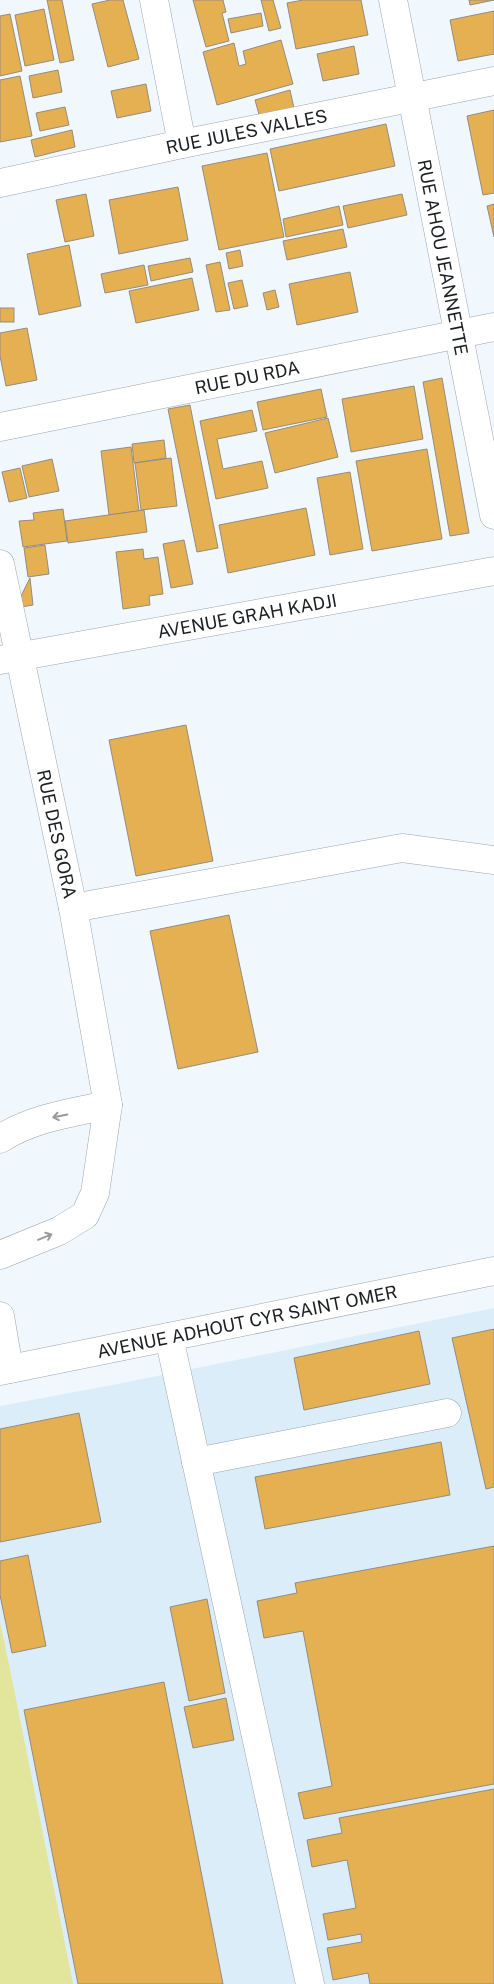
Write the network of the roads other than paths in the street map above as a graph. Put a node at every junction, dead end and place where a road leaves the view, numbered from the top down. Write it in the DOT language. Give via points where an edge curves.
graph roads {
  1 [pos="154,0"];
  2 [pos="392,0"];
  3 [pos="494,81"];
  4 [pos="412,98"];
  5 [pos="182,144"];
  6 [pos="0,183"];
  7 [pos="494,327"];
  8 [pos="458,334"];
  9 [pos="0,427"];
  10 [pos="494,515"];
  11 [pos="0,564"];
  12 [pos="494,571"];
  13 [pos="10,658"];
  14 [pos="494,860"];
  15 [pos="73,908"];
  16 [pos="108,1105"];
  17 [pos="0,1139"];
  18 [pos="0,1255"];
  19 [pos="494,1270"];
  20 [pos="0,1316"];
  21 [pos="169,1337"];
  22 [pos="5,1370"];
  23 [pos="447,1413"];
  24 [pos="196,1462"];
  25 [pos="310,1984"];
  1 -- 5 [label="street"];
  2 -- 4 [label="street, RUE AHOU JEANNETTE"];
  3 -- 4 [label="street, RUE JULES VALLES"];
  4 -- 5 [label="street, RUE JULES VALLES"];
  4 -- 8 [label="street, RUE AHOU JEANNETTE"];
  5 -- 6 [label="street, RUE JULES VALLES"];
  7 -- 8 [label="street, RUE DU RDA"];
  8 -- 9 [label="street, RUE DU RDA"];
  8 -- 10 [label="street, RUE AHOU JEANNETTE"];
  11 -- 13 [label="street, RUE DES GORA"];
  12 -- 13 [label="street, AVENUE GRAH KADJI"];
  13 -- 15 [label="street, RUE DES GORA"];
  14 -- 15 [label="street" via="402,848"];
  15 -- 16 [label="street, RUE DES GORA"];
  16 -- 17 [label="street, one-way" via="33,1122"];
  18 -- 16 [label="street, RUE DES GORA, one-way" via="59,1231 85,1215 95,1193"];
  19 -- 21 [label="street, AVENUE ADHOUT CYR SAINT OMER"];
  20 -- 22 [label="street"];
  21 -- 22 [label="street, AVENUE ADHOUT CYR SAINT OMER"];
  21 -- 24 [label="street"];
  23 -- 24 [label="street"];
  24 -- 25 [label="street"];
}
